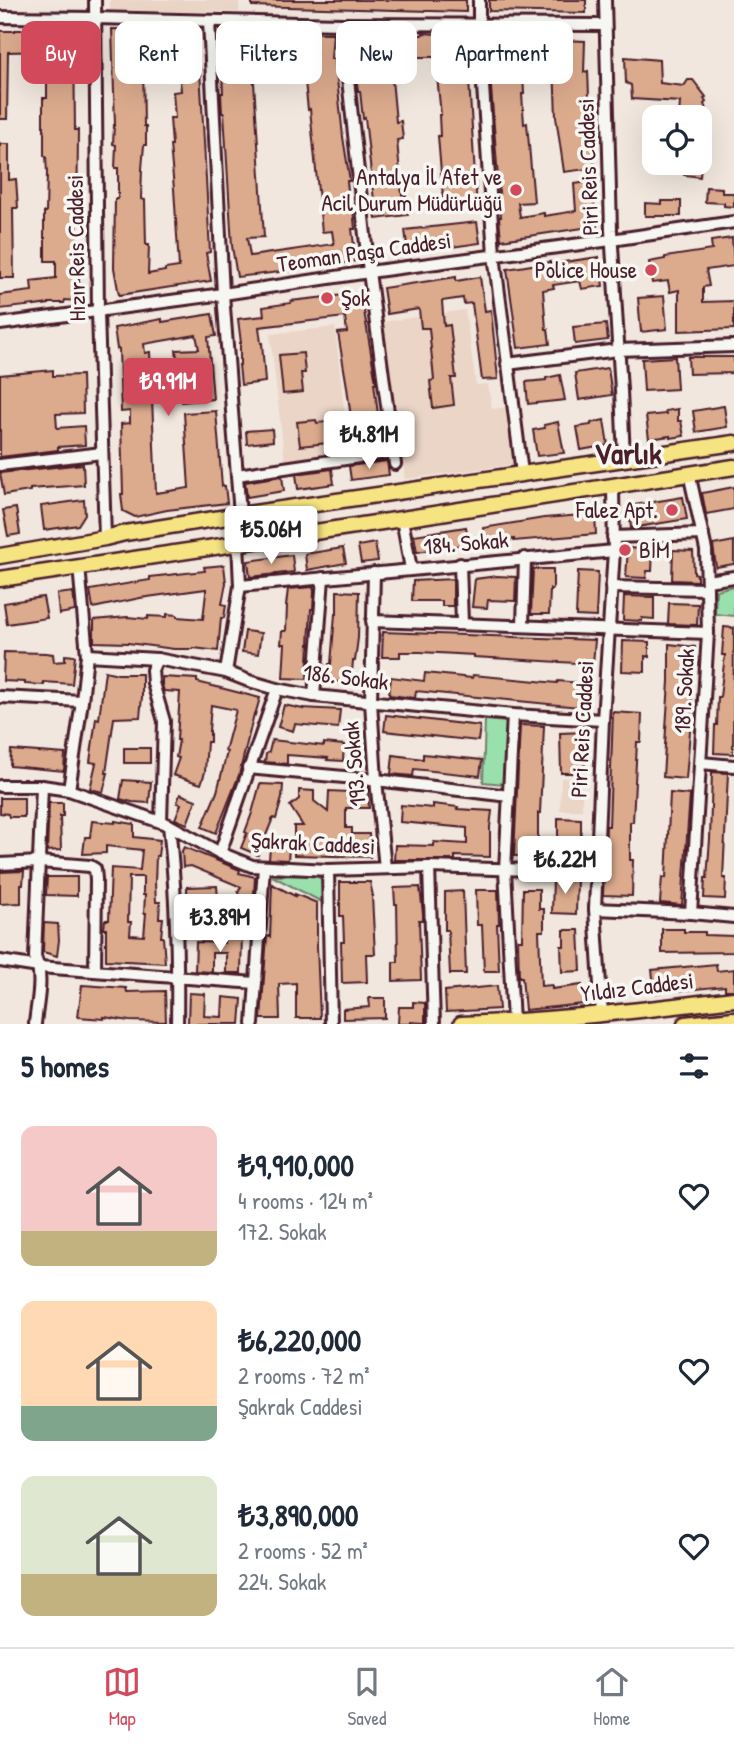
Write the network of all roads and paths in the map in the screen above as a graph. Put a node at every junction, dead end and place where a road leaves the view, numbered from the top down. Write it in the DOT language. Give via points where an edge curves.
graph roads {
  1 [pos="95,0"];
  2 [pos="480,0"];
  3 [pos="605,0"];
  4 [pos="0,17"];
  5 [pos="95,18"];
  6 [pos="209,21"];
  7 [pos="479,21"];
  8 [pos="336,24"];
  9 [pos="573,25"];
  10 [pos="605,25"];
  11 [pos="349,84"];
  12 [pos="483,84"];
  13 [pos="734,222"];
  14 [pos="611,240"];
  15 [pos="494,255"];
  16 [pos="369,272"];
  17 [pos="223,294"];
  18 [pos="98,312"];
  19 [pos="0,324"];
  20 [pos="734,346"];
  21 [pos="618,350"];
  22 [pos="508,364"];
  23 [pos="734,443"];
  24 [pos="393,452"];
  25 [pos="102,453"];
  26 [pos="624,458"];
  27 [pos="395,464"];
  28 [pos="0,465"];
  29 [pos="734,467"];
  30 [pos="522,473"];
  31 [pos="689,473"];
  32 [pos="237,475"];
  33 [pos="613,487"];
  34 [pos="240,515"];
  35 [pos="402,519"];
  36 [pos="703,534"];
  37 [pos="613,537"];
  38 [pos="105,538"];
  39 [pos="238,542"];
  40 [pos="614,551"];
  41 [pos="0,556"];
  42 [pos="525,558"];
  43 [pos="460,564"];
  44 [pos="79,566"];
  45 [pos="411,569"];
  46 [pos="374,573"];
  47 [pos="734,577"];
  48 [pos="0,579"];
  49 [pos="323,579"];
  50 [pos="707,585"];
  51 [pos="240,586"];
  52 [pos="611,587"];
  53 [pos="373,621"];
  54 [pos="461,623"];
  55 [pos="523,625"];
  56 [pos="609,628"];
  57 [pos="708,633"];
  58 [pos="87,655"];
  59 [pos="157,659"];
  60 [pos="226,672"];
  61 [pos="277,689"];
  62 [pos="314,696"];
  63 [pos="0,697"];
  64 [pos="82,701"];
  65 [pos="370,702"];
  66 [pos="513,715"];
  67 [pos="603,720"];
  68 [pos="701,763"];
  69 [pos="734,766"];
  70 [pos="248,768"];
  71 [pos="376,780"];
  72 [pos="0,786"];
  73 [pos="42,786"];
  74 [pos="69,790"];
  75 [pos="509,796"];
  76 [pos="165,823"];
  77 [pos="220,853"];
  78 [pos="40,862"];
  79 [pos="0,864"];
  80 [pos="264,867"];
  81 [pos="429,867"];
  82 [pos="385,868"];
  83 [pos="328,870"];
  84 [pos="505,870"];
  85 [pos="597,872"];
  86 [pos="595,909"];
  87 [pos="691,913"];
  88 [pos="734,917"];
  89 [pos="0,961"];
  90 [pos="39,967"];
  91 [pos="95,971"];
  92 [pos="178,976"];
  93 [pos="256,983"];
  94 [pos="734,999"];
  95 [pos="602,1015"];
  96 [pos="734,1019"];
  97 [pos="513,1022"];
  98 [pos="35,1024"];
  99 [pos="177,1024"];
  100 [pos="253,1024"];
  101 [pos="331,1024"];
  102 [pos="434,1024"];
  103 [pos="461,1024"];
  104 [pos="685,1024"];
  1 -- 5 [label="street, Hızır Reis Caddesi"];
  2 -- 7 [label="street"];
  3 -- 10 [label="street, Piri Reis Caddesi"];
  4 -- 5 [label="street"];
  5 -- 6 [label="street"];
  5 -- 18 [label="street, Hızır Reis Caddesi"];
  6 -- 8 [label="street"];
  6 -- 17 [label="street"];
  9 -- 10 [label="street"];
  10 -- 14 [label="street, Piri Reis Caddesi"];
  11 -- 16 [label="street"];
  12 -- 15 [label="street"];
  13 -- 14 [label="street, Teoman Paşa Caddesi"];
  14 -- 15 [label="street, Teoman Paşa Caddesi"];
  14 -- 21 [label="street, Piri Reis Caddesi"];
  15 -- 16 [label="street, Teoman Paşa Caddesi"];
  15 -- 22 [label="street"];
  16 -- 17 [label="street, Teoman Paşa Caddesi"];
  16 -- 24 [label="street"];
  17 -- 18 [label="street, Teoman Paşa Caddesi"];
  17 -- 32 [label="street"];
  18 -- 19 [label="street, Teoman Paşa Caddesi"];
  18 -- 25 [label="street, Hızır Reis Caddesi"];
  20 -- 21 [label="street"];
  21 -- 22 [label="street"];
  21 -- 26 [label="street, Piri Reis Caddesi"];
  22 -- 30 [label="street"];
  23 -- 26 [label="main road"];
  24 -- 27 [label="street"];
  24 -- 32 [label="street"];
  25 -- 28 [label="street"];
  25 -- 38 [label="street, Hızır Reis Caddesi"];
  26 -- 30 [label="main road"];
  29 -- 31 [label="main road"];
  30 -- 34 [label="main road"];
  31 -- 33 [label="main road"];
  31 -- 36 [label="street, 189. Sokak"];
  32 -- 34 [label="street"];
  33 -- 35 [label="main road"];
  33 -- 37 [label="street, Piri Reis Caddesi"];
  34 -- 38 [label="main road"];
  35 -- 39 [label="main road"];
  35 -- 45 [label="street"];
  36 -- 37 [label="street"];
  36 -- 50 [label="street, 189. Sokak"];
  37 -- 40 [label="street, Piri Reis Caddesi"];
  38 -- 41 [label="main road"];
  39 -- 44 [label="main road"];
  39 -- 51 [label="street"];
  40 -- 42 [label="street, 184. Sokak"];
  40 -- 52 [label="street, Piri Reis Caddesi"];
  42 -- 43 [label="street, 184. Sokak"];
  42 -- 55 [label="street"];
  43 -- 45 [label="street, 184. Sokak"];
  43 -- 54 [label="street"];
  44 -- 48 [label="main road"];
  44 -- 58 [label="street"];
  45 -- 46 [label="street, 184. Sokak"];
  46 -- 49 [label="street, 184. Sokak"];
  46 -- 53 [label="street, 193. Sokak"];
  47 -- 50 [label="street"];
  49 -- 51 [label="street, 184. Sokak"];
  49 -- 62 [label="street"];
  50 -- 52 [label="street"];
  50 -- 57 [label="street, 189. Sokak"];
  51 -- 60 [label="street"];
  52 -- 56 [label="street, Piri Reis Caddesi"];
  53 -- 54 [label="street"];
  53 -- 65 [label="street, 193. Sokak"];
  54 -- 55 [label="street"];
  55 -- 56 [label="street"];
  56 -- 57 [label="street"];
  56 -- 67 [label="street, Piri Reis Caddesi"];
  57 -- 68 [label="street, 189. Sokak"];
  58 -- 59 [label="street, 186. Sokak"];
  58 -- 64 [label="street"];
  59 -- 60 [label="street, 186. Sokak"];
  59 -- 76 [label="street" via="152,670 164,721"];
  60 -- 61 [label="street, 186. Sokak"];
  61 -- 62 [label="street, 186. Sokak"];
  61 -- 70 [label="street"];
  62 -- 65 [label="street, 186. Sokak"];
  63 -- 64 [label="street"];
  64 -- 74 [label="street"];
  65 -- 66 [label="street, 186. Sokak"];
  65 -- 71 [label="street, 193. Sokak"];
  66 -- 67 [label="street, 186. Sokak"];
  66 -- 75 [label="street"];
  67 -- 85 [label="street, Piri Reis Caddesi"];
  68 -- 69 [label="street"];
  68 -- 87 [label="street, 189. Sokak"];
  70 -- 71 [label="street"];
  70 -- 77 [label="street"];
  71 -- 75 [label="street"];
  71 -- 82 [label="street, 193. Sokak"];
  72 -- 73 [label="street, Şakrak Caddesi"];
  73 -- 74 [label="street, Şakrak Caddesi"];
  73 -- 78 [label="street"];
  74 -- 76 [label="street, Şakrak Caddesi"];
  75 -- 84 [label="street"];
  76 -- 77 [label="street, Şakrak Caddesi"];
  76 -- 92 [label="street" via="173,865"];
  77 -- 80 [label="street, Şakrak Caddesi"];
  78 -- 79 [label="street"];
  78 -- 90 [label="street" via="35,957"];
  78 -- 91 [label="street" via="95,869"];
  80 -- 83 [label="street, Şakrak Caddesi"];
  80 -- 93 [label="street"];
  81 -- 82 [label="street, Şakrak Caddesi"];
  81 -- 84 [label="street, Şakrak Caddesi"];
  81 -- 102 [label="street"];
  82 -- 83 [label="street, Şakrak Caddesi"];
  83 -- 101 [label="street"];
  84 -- 85 [label="street, Şakrak Caddesi"];
  84 -- 97 [label="street"];
  85 -- 86 [label="street, Piri Reis Caddesi"];
  86 -- 87 [label="street"];
  86 -- 95 [label="street, Piri Reis Caddesi"];
  87 -- 88 [label="street"];
  89 -- 90 [label="street"];
  90 -- 91 [label="street"];
  90 -- 98 [label="street"];
  91 -- 92 [label="street"];
  92 -- 93 [label="street"];
  92 -- 99 [label="street"];
  93 -- 100 [label="street"];
  94 -- 95 [label="main road, Yıldız Caddesi"];
  95 -- 97 [label="main road, Yıldız Caddesi"];
  96 -- 104 [label="main road, Yıldız Caddesi"];
  97 -- 103 [label="main road, Yıldız Caddesi"];
}
